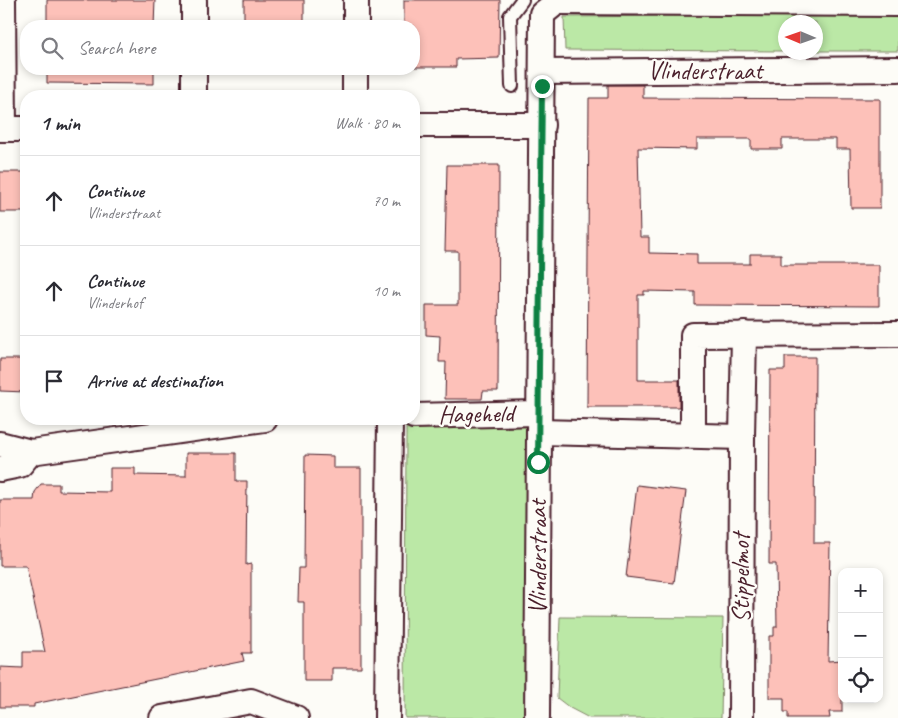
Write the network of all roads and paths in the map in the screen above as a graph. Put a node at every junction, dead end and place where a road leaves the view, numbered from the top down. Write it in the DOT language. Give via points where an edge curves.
graph roads {
  1 [pos="3,0"];
  2 [pos="194,0"];
  3 [pos="356,0"];
  4 [pos="522,0"];
  5 [pos="898,4"];
  6 [pos="552,5"];
  7 [pos="194,20"];
  8 [pos="356,20"];
  9 [pos="898,69"];
  10 [pos="542,72"];
  11 [pos="194,75"];
  12 [pos="355,75"];
  13 [pos="512,86"];
  14 [pos="194,90"];
  15 [pos="355,90"];
  16 [pos="420,125"];
  17 [pos="542,125"];
  18 [pos="10,129"];
  19 [pos="744,334"];
  20 [pos="898,334"];
  21 [pos="420,416"];
  22 [pos="539,422"];
  23 [pos="222,425"];
  24 [pos="390,425"];
  25 [pos="693,436"];
  26 [pos="742,437"];
  27 [pos="0,444"];
  28 [pos="31,452"];
  29 [pos="0,470"];
  30 [pos="162,718"];
  31 [pos="296,718"];
  32 [pos="387,718"];
  33 [pos="537,718"];
  34 [pos="741,718"];
  1 -- 18 [label="street"];
  2 -- 7 [label="street"];
  3 -- 8 [label="street"];
  4 -- 6 [label="lane"];
  4 -- 13 [label="lane" via="510,16"];
  5 -- 6 [label="street"];
  6 -- 10 [label="street, Vlinderstraat"];
  9 -- 10 [label="street, Vlinderstraat"];
  10 -- 17 [label="street, Vlinderstraat"];
  11 -- 14 [label="street"];
  12 -- 15 [label="street"];
  16 -- 17 [label="street"];
  17 -- 22 [label="street, Vlinderstraat"];
  19 -- 20 [label="street"];
  19 -- 25 [label="street" via="693,335"];
  19 -- 26 [label="street, Stippelmot"];
  21 -- 22 [label="street, Hageheld"];
  22 -- 25 [label="street"];
  22 -- 33 [label="street, Vlinderstraat"];
  23 -- 28 [label="street"];
  24 -- 32 [label="street"];
  25 -- 26 [label="street"];
  26 -- 34 [label="street, Stippelmot"];
  27 -- 28 [label="street"];
  28 -- 29 [label="street" via="20,466"];
  30 -- 31 [label="street" via="251,701"];
}
